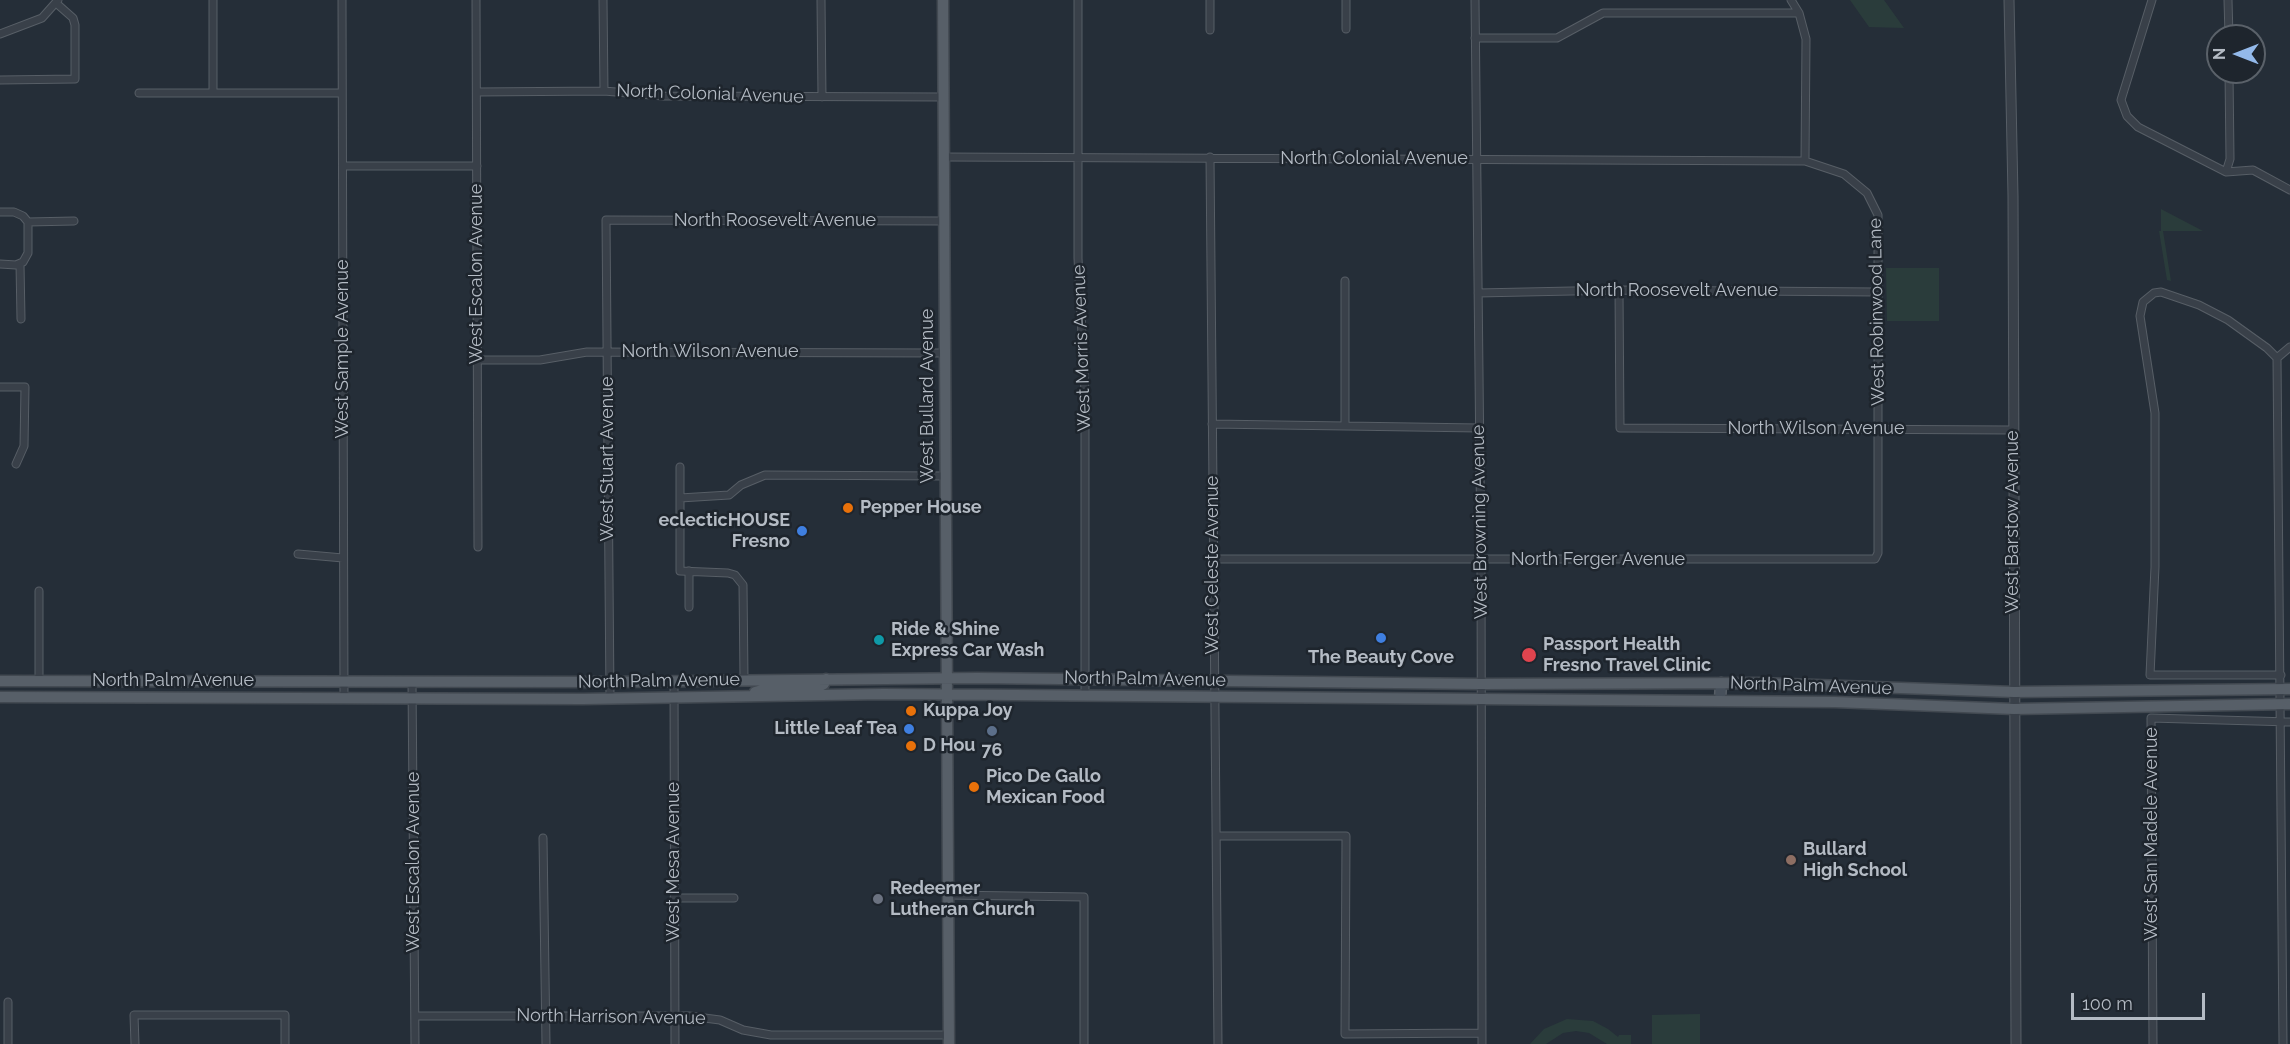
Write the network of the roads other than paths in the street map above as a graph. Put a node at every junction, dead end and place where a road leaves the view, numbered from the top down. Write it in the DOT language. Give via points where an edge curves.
graph roads {
  1 [pos="213,0"];
  2 [pos="342,0"];
  3 [pos="476,0"];
  4 [pos="603,0"];
  5 [pos="821,0"];
  6 [pos="943,0"];
  7 [pos="1078,0"];
  8 [pos="1210,0"];
  9 [pos="1346,0"];
  10 [pos="1475,0"];
  11 [pos="1791,0"];
  12 [pos="2009,0"];
  13 [pos="2152,0"];
  14 [pos="2228,0"];
  15 [pos="57,2"];
  16 [pos="1799,13"];
  17 [pos="2229,24"];
  18 [pos="1346,29"];
  19 [pos="1210,30"];
  20 [pos="0,34"];
  21 [pos="1475,38"];
  22 [pos="0,80"];
  23 [pos="2229,84"];
  24 [pos="604,91"];
  25 [pos="477,92"];
  26 [pos="139,93"];
  27 [pos="213,93"];
  28 [pos="342,93"];
  29 [pos="822,97"];
  30 [pos="943,97"];
  31 [pos="943,157"];
  32 [pos="1078,158"];
  33 [pos="1210,158"];
  34 [pos="1477,160"];
  35 [pos="1805,161"];
  36 [pos="343,165"];
  37 [pos="477,166"];
  38 [pos="2226,172"];
  39 [pos="2290,190"];
  40 [pos="0,212"];
  41 [pos="606,220"];
  42 [pos="74,221"];
  43 [pos="944,221"];
  44 [pos="28,222"];
  45 [pos="0,264"];
  46 [pos="20,264"];
  47 [pos="1345,281"];
  48 [pos="1619,290"];
  49 [pos="1877,292"];
  50 [pos="1478,293"];
  51 [pos="21,319"];
  52 [pos="2290,347"];
  53 [pos="608,351"];
  54 [pos="944,353"];
  55 [pos="2277,358"];
  56 [pos="477,360"];
  57 [pos="0,387"];
  58 [pos="1212,424"];
  59 [pos="1345,426"];
  60 [pos="1479,428"];
  61 [pos="1878,429"];
  62 [pos="2012,430"];
  63 [pos="16,464"];
  64 [pos="680,467"];
  65 [pos="945,476"];
  66 [pos="680,498"];
  67 [pos="478,547"];
  68 [pos="298,554"];
  69 [pos="343,558"];
  70 [pos="1213,559"];
  71 [pos="1875,559"];
  72 [pos="1481,560"];
  73 [pos="688,571"];
  74 [pos="39,591"];
  75 [pos="689,607"];
  76 [pos="2281,675"];
  77 [pos="946,678"];
  78 [pos="744,679"];
  79 [pos="826,679"];
  80 [pos="1085,680"];
  81 [pos="1214,680"];
  82 [pos="0,681"];
  83 [pos="39,681"];
  84 [pos="344,681"];
  85 [pos="412,681"];
  86 [pos="674,681"];
  87 [pos="610,682"];
  88 [pos="1720,683"];
  89 [pos="1480,684"];
  90 [pos="2286,689"];
  91 [pos="2014,692"];
  92 [pos="946,695"];
  93 [pos="1085,695"];
  94 [pos="0,697"];
  95 [pos="344,697"];
  96 [pos="734,697"];
  97 [pos="1215,697"];
  98 [pos="413,698"];
  99 [pos="610,698"];
  100 [pos="674,698"];
  101 [pos="1480,699"];
  102 [pos="1720,700"];
  103 [pos="2285,704"];
  104 [pos="2013,709"];
  105 [pos="2281,722"];
  106 [pos="2290,722"];
  107 [pos="1216,836"];
  108 [pos="543,838"];
  109 [pos="947,895"];
  110 [pos="674,898"];
  111 [pos="734,898"];
  112 [pos="8,1002"];
  113 [pos="415,1016"];
  114 [pos="546,1016"];
  115 [pos="675,1016"];
  116 [pos="1482,1033"];
  117 [pos="949,1039"];
  118 [pos="8,1044"];
  119 [pos="135,1044"];
  120 [pos="285,1044"];
  121 [pos="415,1044"];
  122 [pos="546,1044"];
  123 [pos="675,1044"];
  124 [pos="1084,1044"];
  125 [pos="1218,1044"];
  126 [pos="1482,1044"];
  127 [pos="2016,1044"];
  128 [pos="2153,1044"];
  129 [pos="2283,1044"];
  1 -- 27 [label="street"];
  2 -- 28 [label="street, West Sample Avenue"];
  3 -- 25 [label="street, West Escalon Avenue"];
  4 -- 24 [label="street"];
  5 -- 29 [label="street"];
  6 -- 30 [label="main road, West Bullard Avenue"];
  7 -- 32 [label="street, West Morris Avenue"];
  8 -- 19 [label="street"];
  9 -- 18 [label="street"];
  10 -- 21 [label="street, West Browning Avenue"];
  11 -- 16 [label="street"];
  12 -- 62 [label="street, West Barstow Avenue"];
  13 -- 38 [label="street" via="2121,100 2127,116 2138,127"];
  14 -- 17 [label="street"];
  15 -- 20 [label="street" via="42,18"];
  15 -- 22 [label="street" via="75,25 75,79"];
  16 -- 21 [label="street" via="1603,14 1557,38"];
  16 -- 35 [label="street" via="1806,39"];
  21 -- 34 [label="street, West Browning Avenue"];
  23 -- 38 [label="street" via="2230,159"];
  24 -- 25 [label="street, North Colonial Avenue"];
  24 -- 29 [label="street, North Colonial Avenue" via="663,96"];
  25 -- 37 [label="street, West Escalon Avenue"];
  26 -- 27 [label="street"];
  27 -- 28 [label="street"];
  28 -- 36 [label="street, West Sample Avenue"];
  29 -- 30 [label="street, North Colonial Avenue"];
  30 -- 31 [label="main road, West Bullard Avenue"];
  31 -- 32 [label="street, North Colonial Avenue"];
  31 -- 43 [label="main road, West Bullard Avenue"];
  32 -- 33 [label="street, North Colonial Avenue"];
  32 -- 80 [label="street, West Morris Avenue" via="1085,392"];
  33 -- 34 [label="street, North Colonial Avenue"];
  33 -- 58 [label="street, West Celeste Avenue"];
  34 -- 35 [label="street, North Colonial Avenue"];
  34 -- 50 [label="street, West Browning Avenue"];
  35 -- 49 [label="street, West Robinwood Lane" via="1844,174 1867,193 1878,215"];
  36 -- 37 [label="street"];
  36 -- 69 [label="street, West Sample Avenue"];
  37 -- 56 [label="street, West Escalon Avenue"];
  38 -- 39 [label="street" via="2253,170"];
  40 -- 44 [label="street" via="14,212"];
  41 -- 43 [label="street, North Roosevelt Avenue"];
  41 -- 53 [label="street, West Stuart Avenue"];
  42 -- 44 [label="street"];
  43 -- 54 [label="main road, West Bullard Avenue"];
  44 -- 46 [label="street" via="28,253"];
  45 -- 46 [label="street"];
  46 -- 51 [label="street"];
  47 -- 59 [label="street"];
  48 -- 49 [label="street, North Roosevelt Avenue"];
  48 -- 50 [label="street, North Roosevelt Avenue"];
  48 -- 61 [label="street, North Wilson Avenue" via="1620,428"];
  49 -- 61 [label="street, West Robinwood Lane"];
  50 -- 60 [label="street, West Browning Avenue"];
  52 -- 55 [label="street"];
  53 -- 54 [label="street, North Wilson Avenue"];
  53 -- 56 [label="street, North Wilson Avenue" via="540,360"];
  53 -- 87 [label="street, West Stuart Avenue"];
  54 -- 65 [label="main road, West Bullard Avenue"];
  55 -- 76 [label="street"];
  55 -- 76 [label="street" via="2228,320 2199,305 2161,292 2143,302 2140,316 2155,413 2150,675"];
  56 -- 67 [label="street, West Escalon Avenue"];
  57 -- 63 [label="street" via="25,387 24,446"];
  58 -- 59 [label="street"];
  58 -- 70 [label="street, West Celeste Avenue"];
  59 -- 60 [label="street"];
  60 -- 72 [label="street, West Browning Avenue"];
  61 -- 62 [label="street, North Wilson Avenue"];
  61 -- 71 [label="street, West Robinwood Lane"];
  62 -- 91 [label="street, West Barstow Avenue"];
  64 -- 66 [label="street"];
  65 -- 66 [label="street" via="765,475 729,495"];
  65 -- 77 [label="main road, West Bullard Avenue"];
  66 -- 73 [label="street" via="680,571"];
  68 -- 69 [label="street"];
  69 -- 84 [label="street, West Sample Avenue"];
  70 -- 72 [label="street, North Ferger Avenue"];
  70 -- 81 [label="street, West Celeste Avenue"];
  71 -- 72 [label="street, North Ferger Avenue"];
  72 -- 89 [label="street, West Browning Avenue"];
  73 -- 75 [label="street"];
  73 -- 78 [label="street" via="735,574 741,579"];
  74 -- 83 [label="street"];
  76 -- 90 [label="street"];
  77 -- 79 [label="main road, North Palm Avenue"];
  77 -- 80 [label="main road, North Palm Avenue"];
  77 -- 92 [label="main road, West Bullard Avenue"];
  78 -- 79 [label="main road, North Palm Avenue"];
  78 -- 86 [label="main road, North Palm Avenue"];
  79 -- 96 [label="main road" via="818,687 769,688"];
  80 -- 81 [label="main road, North Palm Avenue"];
  80 -- 93 [label="street, West Morris Avenue"];
  81 -- 89 [label="main road, North Palm Avenue"];
  81 -- 97 [label="street, West Celeste Avenue"];
  82 -- 83 [label="main road, North Palm Avenue"];
  83 -- 84 [label="main road, North Palm Avenue"];
  84 -- 85 [label="main road, North Palm Avenue"];
  84 -- 95 [label="street, West Sample Avenue"];
  85 -- 87 [label="main road, North Palm Avenue"];
  85 -- 98 [label="street, West Escalon Avenue"];
  86 -- 87 [label="main road, North Palm Avenue"];
  86 -- 100 [label="street, West Mesa Avenue"];
  87 -- 99 [label="street, West Stuart Avenue"];
  88 -- 89 [label="main road, North Palm Avenue"];
  88 -- 91 [label="main road, North Palm Avenue"];
  88 -- 102 [label="main road"];
  89 -- 101 [label="street, West Browning Avenue"];
  90 -- 91 [label="main road, North Palm Avenue"];
  90 -- 103 [label="street"];
  91 -- 104 [label="street, West Barstow Avenue"];
  92 -- 93 [label="main road, North Palm Avenue"];
  92 -- 96 [label="main road, North Palm Avenue"];
  92 -- 109 [label="main road, West Bullard Avenue"];
  93 -- 97 [label="main road, North Palm Avenue"];
  94 -- 95 [label="main road, North Palm Avenue"];
  95 -- 98 [label="main road, North Palm Avenue"];
  96 -- 100 [label="main road, North Palm Avenue"];
  97 -- 101 [label="main road, North Palm Avenue"];
  97 -- 107 [label="street, West Celeste Avenue"];
  98 -- 99 [label="main road, North Palm Avenue"];
  98 -- 113 [label="street, West Escalon Avenue"];
  99 -- 100 [label="main road, North Palm Avenue"];
  100 -- 110 [label="street, West Mesa Avenue"];
  101 -- 102 [label="main road, North Palm Avenue"];
  101 -- 116 [label="street, West Browning Avenue"];
  102 -- 104 [label="main road, North Palm Avenue"];
  103 -- 104 [label="main road, North Palm Avenue"];
  103 -- 105 [label="street"];
  104 -- 127 [label="street, West Barstow Avenue"];
  105 -- 106 [label="street"];
  105 -- 128 [label="street, West San Madele Avenue" via="2151,718"];
  105 -- 129 [label="street"];
  107 -- 116 [label="street" via="1346,836 1346,1034"];
  107 -- 125 [label="street, West Celeste Avenue"];
  108 -- 114 [label="street"];
  109 -- 117 [label="main road, West Bullard Avenue"];
  109 -- 124 [label="street" via="1084,897"];
  110 -- 111 [label="street"];
  110 -- 115 [label="street, West Mesa Avenue"];
  112 -- 118 [label="street"];
  113 -- 114 [label="street, North Harrison Avenue"];
  113 -- 121 [label="street, West Escalon Avenue"];
  114 -- 115 [label="street, North Harrison Avenue"];
  114 -- 122 [label="street"];
  115 -- 117 [label="street, North Harrison Avenue" via="707,1017 771,1035"];
  115 -- 123 [label="street, West Mesa Avenue"];
  116 -- 126 [label="street, West Browning Avenue"];
  119 -- 120 [label="street" via="134,1015 285,1015"];
}
